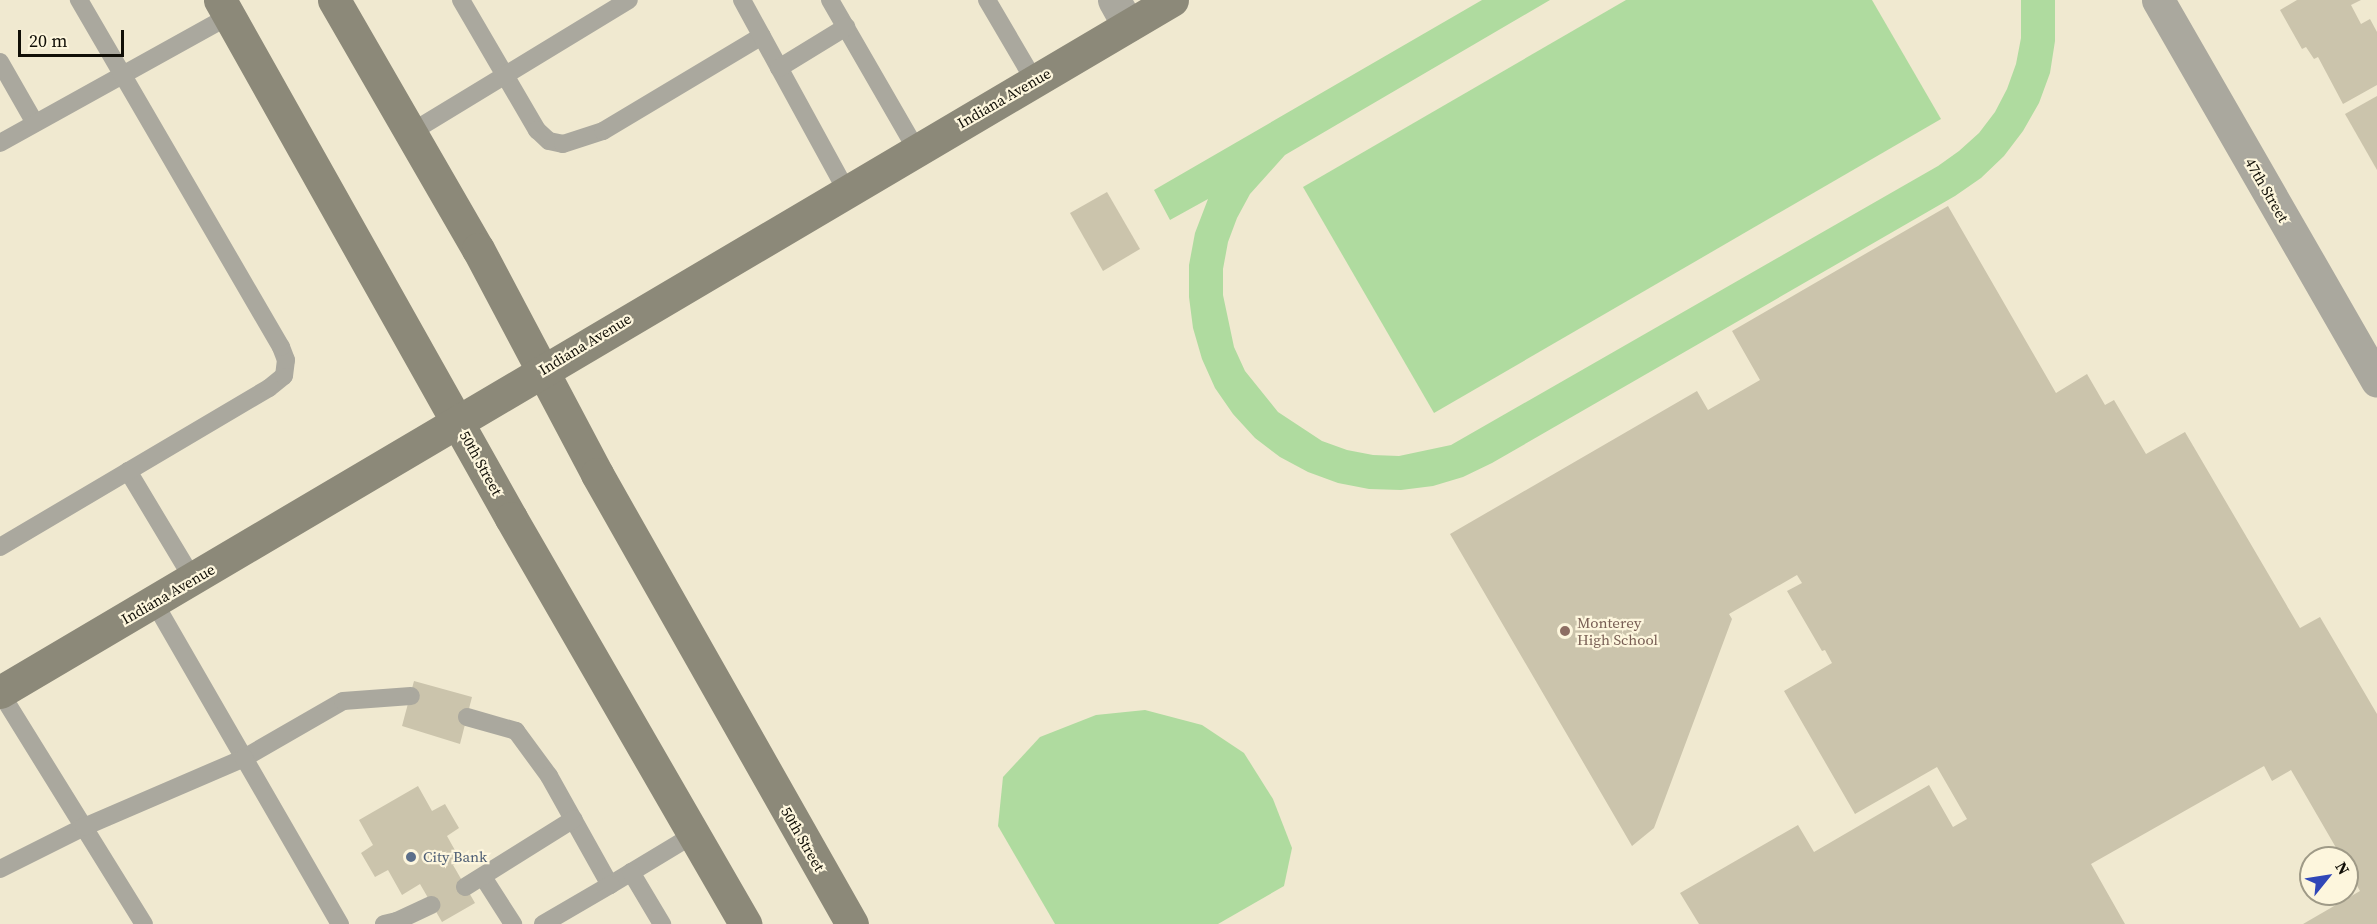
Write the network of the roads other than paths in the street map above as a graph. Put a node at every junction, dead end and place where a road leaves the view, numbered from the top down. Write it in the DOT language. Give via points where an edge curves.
graph roads {
  1 [pos="79,0"];
  2 [pos="334,0"];
  3 [pos="461,0"];
  4 [pos="629,0"];
  5 [pos="742,0"];
  6 [pos="830,0"];
  7 [pos="987,0"];
  8 [pos="1172,0"];
  9 [pos="2158,0"];
  10 [pos="224,8"];
  11 [pos="1121,13"];
  12 [pos="846,27"];
  13 [pos="762,36"];
  14 [pos="0,62"];
  15 [pos="779,68"];
  16 [pos="122,74"];
  17 [pos="503,74"];
  18 [pos="1034,80"];
  19 [pos="35,123"];
  20 [pos="410,133"];
  21 [pos="0,143"];
  22 [pos="916,149"];
  23 [pos="846,190"];
  24 [pos="542,370"];
  25 [pos="2377,381"];
  26 [pos="458,421"];
  27 [pos="128,471"];
  28 [pos="0,548"];
  29 [pos="193,579"];
  30 [pos="154,602"];
  31 [pos="0,692"];
  32 [pos="411,696"];
  33 [pos="467,717"];
  34 [pos="244,758"];
  35 [pos="574,819"];
  36 [pos="84,827"];
  37 [pos="693,835"];
  38 [pos="0,868"];
  39 [pos="631,872"];
  40 [pos="483,876"];
  41 [pos="610,885"];
  42 [pos="465,887"];
  43 [pos="432,905"];
  44 [pos="144,924"];
  45 [pos="340,924"];
  46 [pos="384,924"];
  47 [pos="513,924"];
  48 [pos="543,924"];
  49 [pos="662,924"];
  50 [pos="745,924"];
  51 [pos="852,924"];
  1 -- 16 [label="lane"];
  2 -- 20 [label="main road, 50th Street"];
  3 -- 17 [label="lane"];
  4 -- 17 [label="lane"];
  5 -- 13 [label="lane"];
  6 -- 12 [label="lane"];
  7 -- 18 [label="lane"];
  8 -- 11 [label="main road, Indiana Avenue"];
  9 -- 25 [label="street, 47th Street"];
  10 -- 16 [label="lane"];
  10 -- 26 [label="main road, 50th Street"];
  11 -- 18 [label="main road, Indiana Avenue"];
  12 -- 15 [label="lane"];
  12 -- 22 [label="lane"];
  13 -- 15 [label="lane"];
  13 -- 17 [label="lane" via="603,131 563,144 549,141 537,130"];
  14 -- 19 [label="lane"];
  15 -- 23 [label="lane"];
  16 -- 19 [label="lane"];
  16 -- 27 [label="lane" via="286,360 284,375 269,388"];
  17 -- 20 [label="lane"];
  18 -- 22 [label="main road, Indiana Avenue"];
  19 -- 21 [label="lane"];
  20 -- 24 [label="main road, 50th Street"];
  22 -- 23 [label="main road, Indiana Avenue"];
  23 -- 24 [label="main road, Indiana Avenue"];
  24 -- 26 [label="main road, Indiana Avenue"];
  24 -- 51 [label="main road, 50th Street"];
  26 -- 29 [label="main road, Indiana Avenue"];
  26 -- 37 [label="main road, 50th Street"];
  27 -- 28 [label="lane"];
  27 -- 29 [label="lane"];
  29 -- 30 [label="main road, Indiana Avenue"];
  30 -- 31 [label="main road, Indiana Avenue"];
  30 -- 34 [label="lane"];
  31 -- 36 [label="lane"];
  32 -- 34 [label="lane" via="343,702"];
  33 -- 35 [label="lane" via="516,731"];
  34 -- 36 [label="lane"];
  34 -- 45 [label="lane"];
  35 -- 40 [label="lane"];
  35 -- 41 [label="lane"];
  36 -- 38 [label="lane"];
  36 -- 44 [label="lane"];
  37 -- 39 [label="lane"];
  37 -- 50 [label="main road, 50th Street"];
  39 -- 41 [label="lane"];
  39 -- 49 [label="lane"];
  40 -- 42 [label="lane"];
  40 -- 47 [label="lane"];
  41 -- 48 [label="lane"];
  43 -- 46 [label="lane"];
}
